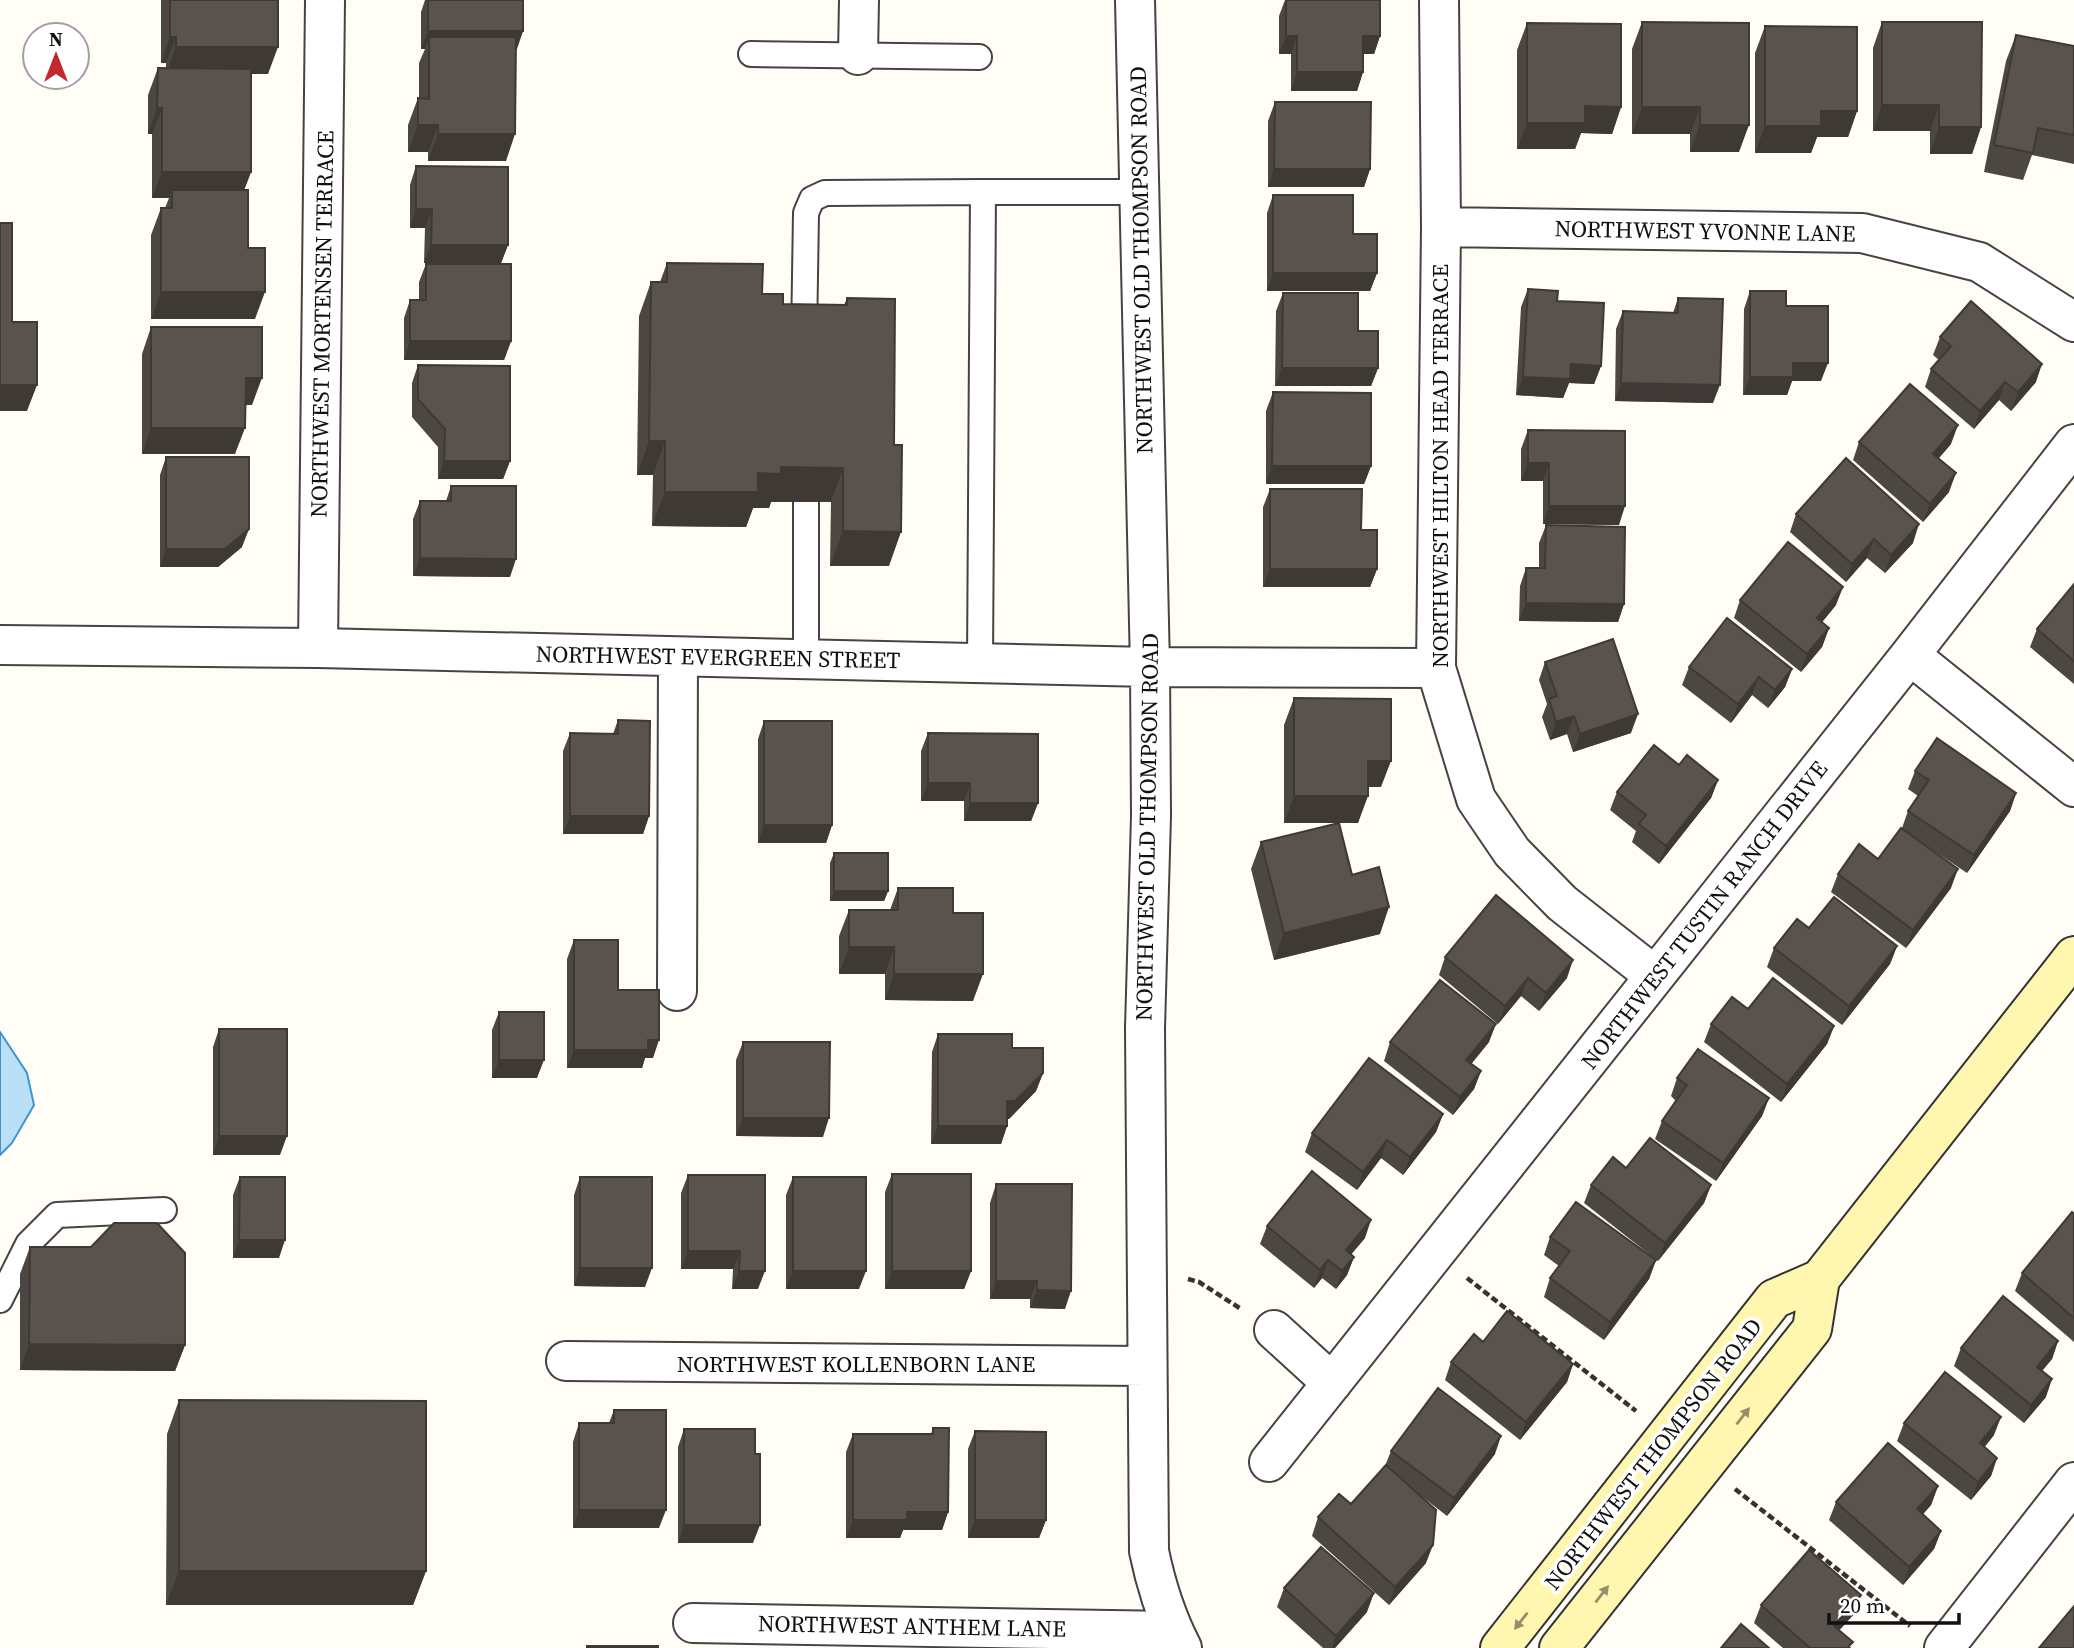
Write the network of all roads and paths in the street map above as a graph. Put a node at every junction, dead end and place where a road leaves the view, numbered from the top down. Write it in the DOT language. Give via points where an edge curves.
graph roads {
  1 [pos="325,0"];
  2 [pos="859,0"];
  3 [pos="1135,0"];
  4 [pos="1439,0"];
  5 [pos="751,54"];
  6 [pos="858,55"];
  7 [pos="979,57"];
  8 [pos="983,192"];
  9 [pos="1138,192"];
  10 [pos="1441,227"];
  11 [pos="2074,322"];
  12 [pos="804,340"];
  13 [pos="2074,444"];
  14 [pos="806,502"];
  15 [pos="0,645"];
  16 [pos="318,648"];
  17 [pos="1910,655"];
  18 [pos="677,657"];
  19 [pos="806,660"];
  20 [pos="980,663"];
  21 [pos="1150,667"];
  22 [pos="1436,668"];
  23 [pos="2074,786"];
  24 [pos="2074,956"];
  25 [pos="1656,976"];
  26 [pos="677,991"];
  27 [pos="164,1210"];
  28 [pos="1436,1254"];
  29 [pos="1146,1269"];
  30 [pos="1820,1279"];
  31 [pos="0,1300"];
  32 [pos="1274,1330"];
  33 [pos="566,1361"];
  34 [pos="1146,1366"];
  35 [pos="1332,1383"];
  36 [pos="1667,1435"];
  37 [pos="1269,1462"];
  38 [pos="1704,1464"];
  39 [pos="2074,1482"];
  40 [pos="693,1623"];
  41 [pos="1177,1639"];
  42 [pos="1931,1640"];
  43 [pos="1500,1648"];
  44 [pos="1559,1648"];
  1 -- 16 [label="street, NORTHWEST MORTENSEN TERRACE"];
  2 -- 6 [label="street"];
  3 -- 9 [label="street, NORTHWEST OLD THOMPSON ROAD"];
  4 -- 10 [label="street, NORTHWEST HILTON HEAD TERRACE"];
  5 -- 6 [label="lane"];
  6 -- 7 [label="lane"];
  8 -- 9 [label="lane"];
  8 -- 12 [label="lane" via="825,193 812,199 806,212"];
  8 -- 20 [label="lane"];
  9 -- 21 [label="street, NORTHWEST OLD THOMPSON ROAD"];
  10 -- 11 [label="street, NORTHWEST YVONNE LANE" via="1862,233 1979,262"];
  10 -- 22 [label="street, NORTHWEST HILTON HEAD TERRACE"];
  13 -- 17 [label="street, NORTHWEST TUSTIN RANCH DRIVE"];
  14 -- 19 [label="lane"];
  15 -- 16 [label="street, NORTHWEST EVERGREEN STREET"];
  16 -- 18 [label="street, NORTHWEST EVERGREEN STREET"];
  17 -- 23 [label="street"];
  17 -- 25 [label="street, NORTHWEST TUSTIN RANCH DRIVE"];
  18 -- 19 [label="street, NORTHWEST EVERGREEN STREET"];
  18 -- 26 [label="street"];
  19 -- 20 [label="street, NORTHWEST EVERGREEN STREET"];
  20 -- 21 [label="street, NORTHWEST EVERGREEN STREET"];
  21 -- 22 [label="street, NORTHWEST EVERGREEN STREET"];
  21 -- 29 [label="street, NORTHWEST OLD THOMPSON ROAD"];
  22 -- 25 [label="street, NORTHWEST HILTON HEAD TERRACE" via="1476,799 1512,852 1562,903"];
  24 -- 30 [label="street, NORTHWEST THOMPSON ROAD"];
  25 -- 28 [label="street, NORTHWEST TUSTIN RANCH DRIVE"];
  27 -- 31 [label="lane" via="57,1215 28,1244"];
  28 -- 35 [label="street, NORTHWEST TUSTIN RANCH DRIVE"];
  28 -- 36 [label="path"];
  29 -- 32 [label="path" via="1199,1282"];
  29 -- 34 [label="street, NORTHWEST OLD THOMPSON ROAD"];
  30 -- 36 [label="street, NORTHWEST THOMPSON ROAD" via="1774,1300"];
  38 -- 30 [label="street, NORTHWEST THOMPSON ROAD, one-way" via="1812,1329"];
  32 -- 35 [label="street"];
  33 -- 34 [label="street, NORTHWEST KOLLENBORN LANE"];
  34 -- 41 [label="street, NORTHWEST OLD THOMPSON ROAD" via="1149,1550"];
  35 -- 37 [label="street, NORTHWEST TUSTIN RANCH DRIVE"];
  36 -- 43 [label="street, NORTHWEST THOMPSON ROAD, one-way"];
  38 -- 42 [label="path"];
  44 -- 38 [label="street, NORTHWEST THOMPSON ROAD, one-way"];
  39 -- 42 [label="street"];
  40 -- 41 [label="street, NORTHWEST ANTHEM LANE"];
}
